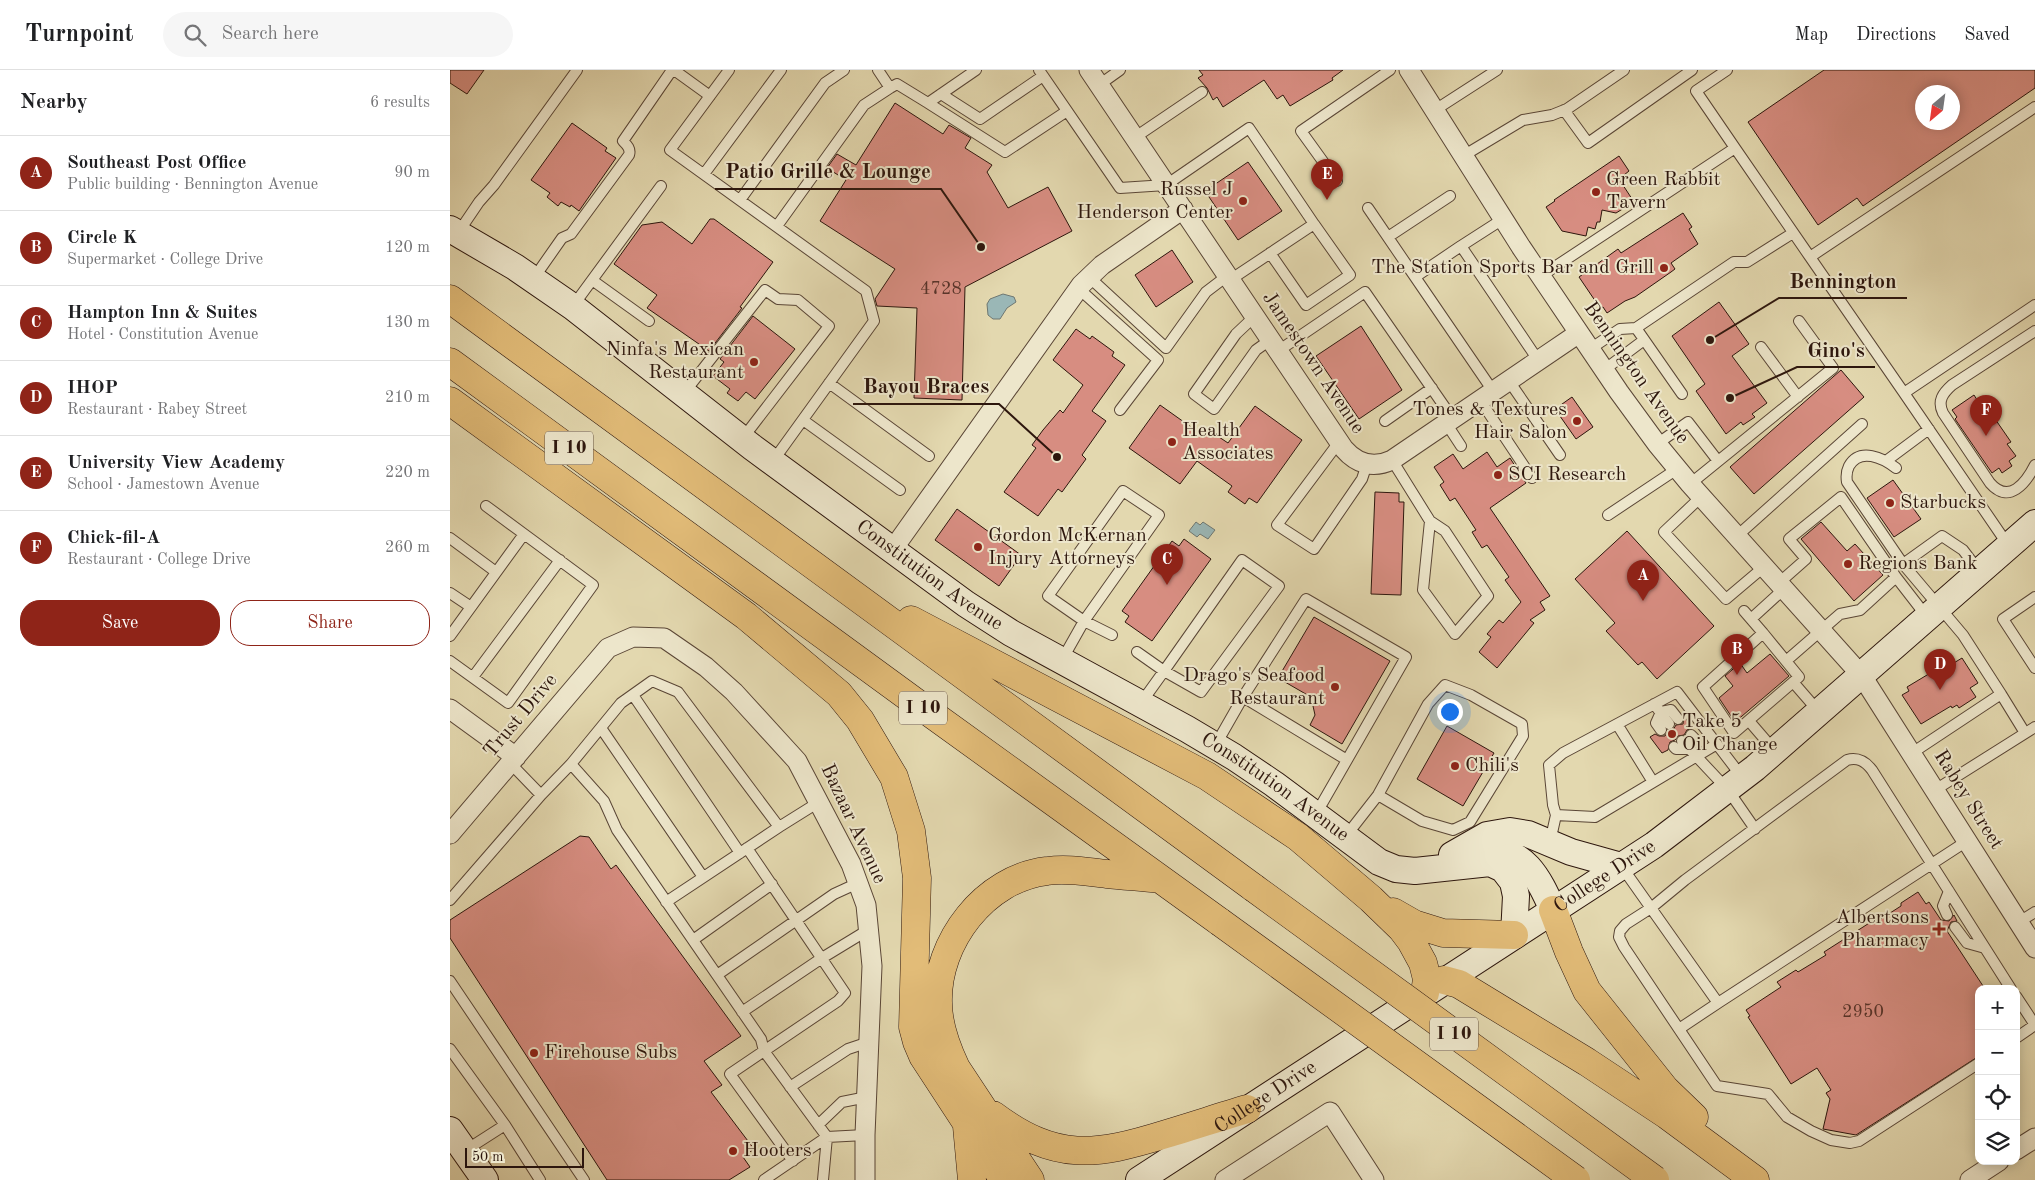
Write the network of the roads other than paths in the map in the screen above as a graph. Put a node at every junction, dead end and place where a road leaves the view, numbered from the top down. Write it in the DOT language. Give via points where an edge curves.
graph roads {
  1 [pos="577,70"];
  2 [pos="673,70"];
  3 [pos="729,70"];
  4 [pos="781,70"];
  5 [pos="844,70"];
  6 [pos="878,70"];
  7 [pos="976,70"];
  8 [pos="1120,70"];
  9 [pos="1390,70"];
  10 [pos="1408,70"];
  11 [pos="1497,70"];
  12 [pos="1624,70"];
  13 [pos="1692,70"];
  14 [pos="1727,70"];
  15 [pos="1041,73"];
  16 [pos="1094,78"];
  17 [pos="890,88"];
  18 [pos="1202,92"];
  19 [pos="941,94"];
  20 [pos="710,96"];
  21 [pos="928,103"];
  22 [pos="2035,107"];
  23 [pos="1434,110"];
  24 [pos="1564,110"];
  25 [pos="1067,111"];
  26 [pos="1134,138"];
  27 [pos="1735,148"];
  28 [pos="1464,156"];
  29 [pos="704,174"];
  30 [pos="1337,181"];
  31 [pos="1166,185"];
  32 [pos="661,186"];
  33 [pos="1450,196"];
  34 [pos="740,200"];
  35 [pos="1368,208"];
  36 [pos="1183,210"];
  37 [pos="1503,219"];
  38 [pos="1314,224"];
  39 [pos="776,226"];
  40 [pos="454,232"];
  41 [pos="1793,232"];
  42 [pos="1388,237"];
  43 [pos="1461,246"];
  44 [pos="1270,253"];
  45 [pos="1810,258"];
  46 [pos="1541,276"];
  47 [pos="1415,277"];
  48 [pos="1229,278"];
  49 [pos="533,279"];
  50 [pos="592,280"];
  51 [pos="1084,282"];
  52 [pos="450,299"];
  53 [pos="2035,305"];
  54 [pos="573,307"];
  55 [pos="1254,317"];
  56 [pos="649,321"];
  57 [pos="1799,321"];
  58 [pos="1636,328"];
  59 [pos="2035,331"];
  60 [pos="1579,333"];
  61 [pos="1644,340"];
  62 [pos="1274,345"];
  63 [pos="1761,347"];
  64 [pos="1590,350"];
  65 [pos="1538,360"];
  66 [pos="450,362"];
  67 [pos="1604,370"];
  68 [pos="1508,381"];
  69 [pos="829,383"];
  70 [pos="1432,388"];
  71 [pos="684,393"];
  72 [pos="1904,393"];
  73 [pos="1682,394"];
  74 [pos="1486,396"];
  75 [pos="1798,397"];
  76 [pos="450,402"];
  77 [pos="1120,410"];
  78 [pos="802,420"];
  79 [pos="1385,421"];
  80 [pos="1449,421"];
  81 [pos="1862,424"];
  82 [pos="1928,429"];
  83 [pos="742,439"];
  84 [pos="1339,442"];
  85 [pos="1657,444"];
  86 [pos="1462,446"];
  87 [pos="1560,455"];
  88 [pos="929,456"];
  89 [pos="1392,460"];
  90 [pos="1718,461"];
  91 [pos="1886,461"];
  92 [pos="772,462"];
  93 [pos="1366,464"];
  94 [pos="2035,465"];
  95 [pos="1896,468"];
  96 [pos="1677,469"];
  97 [pos="1532,478"];
  98 [pos="900,490"];
  99 [pos="1696,490"];
  100 [pos="486,506"];
  101 [pos="1608,516"];
  102 [pos="1430,521"];
  103 [pos="2035,523"];
  104 [pos="524,534"];
  105 [pos="1737,536"];
  106 [pos="450,538"];
  107 [pos="2008,545"];
  108 [pos="893,549"];
  109 [pos="560,560"];
  110 [pos="1903,564"];
  111 [pos="1764,566"];
  112 [pos="1979,570"];
  113 [pos="496,572"];
  114 [pos="1896,577"];
  115 [pos="832,579"];
  116 [pos="1782,585"];
  117 [pos="450,593"];
  118 [pos="2035,597"];
  119 [pos="471,607"];
  120 [pos="1933,611"];
  121 [pos="1084,621"];
  122 [pos="1822,629"];
  123 [pos="1763,633"];
  124 [pos="1112,635"];
  125 [pos="450,636"];
  126 [pos="633,637"];
  127 [pos="1137,652"];
  128 [pos="450,661"];
  129 [pos="1062,661"];
  130 [pos="1786,661"];
  131 [pos="2035,668"];
  132 [pos="1164,671"];
  133 [pos="1862,676"];
  134 [pos="473,678"];
  135 [pos="1793,682"];
  136 [pos="2002,694"];
  137 [pos="633,695"];
  138 [pos="1243,697"];
  139 [pos="1140,704"];
  140 [pos="1657,708"];
  141 [pos="450,709"];
  142 [pos="1820,712"];
  143 [pos="1749,721"];
  144 [pos="1617,724"];
  145 [pos="2035,727"];
  146 [pos="601,728"];
  147 [pos="2026,733"];
  148 [pos="1691,735"];
  149 [pos="1717,744"];
  150 [pos="1215,746"];
  151 [pos="1774,751"];
  152 [pos="1912,753"];
  153 [pos="1697,756"];
  154 [pos="513,760"];
  155 [pos="1347,760"];
  156 [pos="571,764"];
  157 [pos="1653,782"];
  158 [pos="1735,784"];
  159 [pos="1935,790"];
  160 [pos="541,795"];
  161 [pos="1378,795"];
  162 [pos="819,802"];
  163 [pos="1315,815"];
  164 [pos="1556,815"];
  165 [pos="779,826"];
  166 [pos="1755,829"];
  167 [pos="450,834"];
  168 [pos="1346,837"];
  169 [pos="1967,841"];
  170 [pos="1550,843"];
  171 [pos="743,850"];
  172 [pos="1444,862"];
  173 [pos="1932,864"];
  174 [pos="1621,866"];
  175 [pos="703,877"];
  176 [pos="1160,878"];
  177 [pos="858,883"];
  178 [pos="772,884"];
  179 [pos="1949,891"];
  180 [pos="1371,899"];
  181 [pos="450,900"];
  182 [pos="666,902"];
  183 [pos="1651,908"];
  184 [pos="1553,910"];
  185 [pos="2035,912"];
  186 [pos="1947,915"];
  187 [pos="797,920"];
  188 [pos="2019,922"];
  189 [pos="1955,926"];
  190 [pos="868,930"];
  191 [pos="1514,934"];
  192 [pos="692,940"];
  193 [pos="1985,948"];
  194 [pos="2035,948"];
  195 [pos="822,958"];
  196 [pos="717,976"];
  197 [pos="450,981"];
  198 [pos="2008,985"];
  199 [pos="1435,986"];
  200 [pos="2020,1002"];
  201 [pos="1718,1003"];
  202 [pos="742,1012"];
  203 [pos="1679,1029"];
  204 [pos="2020,1035"];
  205 [pos="869,1042"];
  206 [pos="450,1049"];
  207 [pos="764,1050"];
  208 [pos="1975,1066"];
  209 [pos="790,1087"];
  210 [pos="867,1097"];
  211 [pos="1247,1109"];
  212 [pos="972,1111"];
  213 [pos="818,1124"];
  214 [pos="505,1125"];
  215 [pos="450,1130"];
  216 [pos="865,1135"];
  217 [pos="827,1137"];
  218 [pos="2035,1138"];
  219 [pos="2020,1147"];
  220 [pos="458,1155"];
  221 [pos="792,1161"];
  222 [pos="1993,1165"];
  223 [pos="485,1180"];
  224 [pos="540,1180"];
  225 [pos="584,1180"];
  226 [pos="764,1180"];
  227 [pos="823,1180"];
  228 [pos="865,1180"];
  229 [pos="972,1180"];
  230 [pos="1004,1180"];
  231 [pos="1030,1180"];
  232 [pos="1139,1180"];
  233 [pos="1226,1180"];
  234 [pos="1374,1180"];
  235 [pos="1576,1180"];
  236 [pos="1655,1180"];
  237 [pos="1756,1180"];
  238 [pos="1761,1180"];
  239 [pos="1970,1180"];
  1 -- 40 [label="lane" via="494,185"];
  2 -- 20 [label="lane"];
  2 -- 49 [label="lane" via="623,141 629,155"];
  3 -- 20 [label="lane"];
  4 -- 29 [label="lane"];
  5 -- 34 [label="lane" via="825,83"];
  6 -- 17 [label="lane"];
  7 -- 19 [label="lane"];
  8 -- 16 [label="lane"];
  9 -- 30 [label="lane" via="1301,131"];
  10 -- 23 [label="street, Bennington Avenue"];
  11 -- 23 [label="lane"];
  12 -- 24 [label="lane"];
  13 -- 24 [label="lane" via="1588,143"];
  14 -- 27 [label="lane" via="1696,91"];
  15 -- 19 [label="lane" via="980,118"];
  15 -- 25 [label="lane"];
  16 -- 26 [label="street, Jamestown Avenue"];
  17 -- 21 [label="lane" via="897,84"];
  17 -- 39 [label="lane" via="864,105"];
  18 -- 26 [label="lane"];
  19 -- 21 [label="lane"];
  20 -- 29 [label="lane" via="670,150"];
  21 -- 25 [label="lane" via="1005,152"];
  22 -- 45 [label="lane"];
  23 -- 28 [label="street, Bennington Avenue"];
  24 -- 28 [label="lane" via="1523,120"];
  25 -- 31 [label="lane" via="1120,188"];
  26 -- 31 [label="street, Jamestown Avenue"];
  27 -- 41 [label="lane"];
  27 -- 46 [label="lane"];
  28 -- 37 [label="street, Bennington Avenue"];
  29 -- 34 [label="lane"];
  31 -- 36 [label="street, Jamestown Avenue"];
  31 -- 38 [label="lane" via="1249,128"];
  32 -- 50 [label="lane"];
  33 -- 42 [label="lane"];
  34 -- 39 [label="lane"];
  35 -- 42 [label="lane"];
  36 -- 48 [label="street, Jamestown Avenue"];
  36 -- 51 [label="street" via="1102,265"];
  37 -- 43 [label="lane"];
  37 -- 46 [label="street, Bennington Avenue"];
  38 -- 44 [label="lane"];
  38 -- 44 [label="lane" via="1350,275 1306,305"];
  39 -- 69 [label="lane" via="866,291 874,322"];
  40 -- 49 [label="street, Constitution Avenue"];
  41 -- 45 [label="lane"];
  41 -- 58 [label="lane" via="1747,262 1734,262"];
  42 -- 47 [label="lane"];
  43 -- 47 [label="lane"];
  43 -- 65 [label="lane"];
  44 -- 48 [label="lane"];
  45 -- 72 [label="lane"];
  46 -- 60 [label="street, Bennington Avenue"];
  47 -- 74 [label="lane"];
  48 -- 51 [label="lane" via="1206,292 1166,348"];
  48 -- 55 [label="street, Jamestown Avenue"];
  49 -- 54 [label="street, Constitution Avenue"];
  50 -- 54 [label="lane"];
  50 -- 56 [label="lane"];
  51 -- 77 [label="lane" via="1158,360"];
  51 -- 108 [label="street"];
  52 -- 115 [label="highway, I 10"];
  53 -- 72 [label="lane"];
  54 -- 71 [label="street, Constitution Avenue"];
  55 -- 62 [label="street, Jamestown Avenue"];
  55 -- 62 [label="lane" via="1236,334 1194,394 1214,408 1256,350"];
  57 -- 75 [label="lane" via="1833,368"];
  58 -- 61 [label="lane"];
  58 -- 64 [label="lane" via="1620,329"];
  59 -- 94 [label="lane" via="1952,385 1940,402 1943,413 1998,491 2013,491 2024,483"];
  60 -- 64 [label="street, Bennington Avenue"];
  60 -- 65 [label="street"];
  61 -- 67 [label="lane"];
  61 -- 73 [label="lane"];
  62 -- 70 [label="lane" via="1365,292"];
  62 -- 84 [label="street, Jamestown Avenue"];
  63 -- 75 [label="lane"];
  64 -- 67 [label="street, Bennington Avenue"];
  65 -- 68 [label="street"];
  66 -- 176 [label="highway, I 10"];
  67 -- 85 [label="street, Bennington Avenue"];
  68 -- 74 [label="street"];
  68 -- 87 [label="lane"];
  69 -- 78 [label="lane"];
  69 -- 88 [label="lane"];
  70 -- 79 [label="lane"];
  70 -- 80 [label="lane"];
  71 -- 83 [label="street, Constitution Avenue"];
  71 -- 83 [label="lane" via="765,290 778,299 798,300 830,326"];
  72 -- 82 [label="lane"];
  74 -- 80 [label="street"];
  74 -- 97 [label="lane"];
  75 -- 90 [label="lane"];
  76 -- 212 [label="highway" via="746,616 839,694 860,720 894,777 911,831 917,878 913,992 913,1027 917,1042 923,1056"];
  78 -- 92 [label="lane"];
  78 -- 98 [label="lane"];
  80 -- 86 [label="lane"];
  80 -- 89 [label="street"];
  81 -- 105 [label="lane"];
  82 -- 91 [label="lane"];
  82 -- 107 [label="lane"];
  83 -- 92 [label="street, Constitution Avenue"];
  84 -- 93 [label="street, Jamestown Avenue" via="1354,459"];
  84 -- 93 [label="lane" via="1277,525 1314,549 1362,479"];
  85 -- 90 [label="lane" via="1688,422"];
  85 -- 96 [label="street, Bennington Avenue"];
  89 -- 93 [label="street" via="1376,465"];
  89 -- 102 [label="lane"];
  90 -- 99 [label="lane"];
  91 -- 95 [label="lane"];
  91 -- 110 [label="lane" via="1876,456 1858,458 1850,466 1846,478"];
  92 -- 108 [label="street, Constitution Avenue"];
  96 -- 99 [label="street, Bennington Avenue"];
  96 -- 101 [label="lane"];
  99 -- 105 [label="street, Bennington Avenue"];
  99 -- 111 [label="lane" via="1664,532 1670,539 1726,599"];
  100 -- 104 [label="lane"];
  102 -- 102 [label="lane" via="1445,531 1488,596 1456,634 1423,590"];
  103 -- 107 [label="street, College Drive"];
  104 -- 109 [label="lane"];
  104 -- 113 [label="lane"];
  105 -- 111 [label="street, Bennington Avenue"];
  106 -- 113 [label="lane"];
  107 -- 112 [label="street, College Drive"];
  108 -- 129 [label="street, Constitution Avenue" via="1011,634"];
  109 -- 134 [label="lane"];
  109 -- 134 [label="lane" via="594,585 508,703"];
  110 -- 112 [label="lane" via="1942,536 1963,550"];
  110 -- 120 [label="lane"];
  111 -- 116 [label="street, Bennington Avenue"];
  112 -- 120 [label="street, College Drive"];
  113 -- 119 [label="lane"];
  114 -- 116 [label="lane" via="1841,497 1790,539 1806,559"];
  114 -- 120 [label="lane"];
  114 -- 122 [label="lane" via="1860,610 1840,614"];
  115 -- 180 [label="highway" via="1207,776 1298,837"];
  115 -- 236 [label="highway, I 10, bridge"];
  116 -- 122 [label="street, Bennington Avenue"];
  116 -- 123 [label="lane" via="1748,615"];
  117 -- 119 [label="lane"];
  118 -- 131 [label="lane" via="2003,619"];
  119 -- 125 [label="lane"];
  120 -- 133 [label="street, College Drive"];
  120 -- 136 [label="lane" via="1963,635"];
  121 -- 121 [label="lane" via="1159,515 1123,490 1048,596"];
  121 -- 124 [label="lane"];
  121 -- 129 [label="lane"];
  122 -- 130 [label="lane"];
  122 -- 133 [label="street, Bennington Avenue"];
  123 -- 130 [label="lane"];
  123 -- 143 [label="lane" via="1703,687 1734,733"];
  126 -- 154 [label="street, Trust Drive" via="608,648"];
  126 -- 162 [label="street, Bazaar Avenue" via="664,638 734,692 797,761"];
  127 -- 132 [label="lane"];
  128 -- 134 [label="lane"];
  129 -- 139 [label="street, Constitution Avenue"];
  130 -- 135 [label="lane" via="1799,677"];
  132 -- 132 [label="lane" via="1201,692 1279,586 1242,560"];
  132 -- 139 [label="lane"];
  133 -- 142 [label="street, College Drive"];
  133 -- 152 [label="street, Rabey Street"];
  135 -- 142 [label="lane"];
  135 -- 143 [label="lane"];
  136 -- 147 [label="lane"];
  136 -- 152 [label="lane"];
  137 -- 146 [label="lane" via="621,703"];
  137 -- 165 [label="lane" via="652,681 678,692"];
  137 -- 171 [label="lane"];
  138 -- 150 [label="lane"];
  138 -- 155 [label="lane"];
  138 -- 155 [label="lane" via="1306,599 1406,658"];
  139 -- 150 [label="street, Constitution Avenue"];
  140 -- 140 [label="lane" via="1656,723 1669,724 1671,710"];
  140 -- 144 [label="lane"];
  140 -- 149 [label="lane" via="1676,692"];
  141 -- 154 [label="street"];
  142 -- 151 [label="street, College Drive"];
  143 -- 151 [label="lane"];
  144 -- 157 [label="lane"];
  144 -- 164 [label="lane" via="1563,753 1549,765"];
  145 -- 147 [label="lane"];
  146 -- 156 [label="lane"];
  146 -- 175 [label="lane"];
  147 -- 159 [label="lane"];
  148 -- 153 [label="lane" via="1694,738 1681,745"];
  149 -- 153 [label="lane"];
  149 -- 158 [label="lane"];
  150 -- 163 [label="street, Constitution Avenue"];
  151 -- 158 [label="street, College Drive"];
  152 -- 159 [label="street, Rabey Street"];
  153 -- 157 [label="lane"];
  153 -- 158 [label="lane"];
  154 -- 160 [label="lane"];
  154 -- 167 [label="street, Trust Drive"];
  155 -- 163 [label="lane"];
  156 -- 160 [label="lane"];
  156 -- 182 [label="lane" via="604,801 617,830"];
  157 -- 164 [label="lane" via="1595,816"];
  158 -- 166 [label="lane"];
  158 -- 174 [label="street, College Drive"];
  159 -- 169 [label="street, Rabey Street"];
  160 -- 181 [label="lane"];
  161 -- 161 [label="lane" via="1428,704 1445,685 1471,695 1522,724 1523,736 1470,822 1453,830 1422,821"];
  161 -- 168 [label="lane"];
  162 -- 165 [label="lane"];
  162 -- 177 [label="street, Bazaar Avenue"];
  163 -- 168 [label="street, Constitution Avenue"];
  164 -- 170 [label="lane"];
  165 -- 171 [label="lane"];
  166 -- 173 [label="lane" via="1854,758 1872,770"];
  166 -- 183 [label="lane"];
  168 -- 172 [label="street, Constitution Avenue" via="1379,862 1396,869 1415,871"];
  169 -- 173 [label="lane"];
  169 -- 188 [label="street, Rabey Street"];
  170 -- 172 [label="street, Constitution Avenue" via="1528,834 1500,832 1479,839"];
  170 -- 174 [label="street, Constitution Avenue"];
  171 -- 175 [label="lane"];
  171 -- 178 [label="lane"];
  172 -- 184 [label="street, Constitution Avenue" via="1486,849 1511,854 1539,879"];
  172 -- 191 [label="street, Constitution Avenue" via="1490,862 1503,869 1513,882 1516,896"];
  173 -- 179 [label="lane"];
  173 -- 201 [label="lane"];
  174 -- 183 [label="lane"];
  174 -- 184 [label="street, College Drive"];
  175 -- 182 [label="lane"];
  176 -- 212 [label="highway" via="1083,870 1045,871 1011,882 967,919 946,955 938,984 938,1009 948,1049"];
  176 -- 235 [label="highway, I 10, bridge"];
  177 -- 187 [label="lane" via="834,894"];
  177 -- 190 [label="street, Bazaar Avenue" via="866,905"];
  178 -- 187 [label="lane"];
  178 -- 192 [label="lane"];
  179 -- 186 [label="lane" via="1943,906"];
  179 -- 193 [label="lane"];
  180 -- 191 [label="highway" via="1414,924 1438,932"];
  180 -- 199 [label="highway" via="1402,929"];
  182 -- 192 [label="lane"];
  183 -- 201 [label="lane"];
  183 -- 203 [label="lane" via="1622,928 1620,938"];
  184 -- 191 [label="street, College Drive"];
  184 -- 238 [label="highway" via="1587,991 1664,1089"];
  185 -- 188 [label="lane"];
  187 -- 195 [label="lane"];
  187 -- 196 [label="lane"];
  188 -- 194 [label="street, Rabey Street"];
  189 -- 193 [label="lane" via="1967,942"];
  190 -- 195 [label="lane"];
  190 -- 205 [label="street, Bazaar Avenue" via="872,966"];
  191 -- 199 [label="street, College Drive"];
  192 -- 196 [label="lane"];
  193 -- 198 [label="lane"];
  195 -- 202 [label="lane"];
  195 -- 207 [label="lane" via="845,993"];
  196 -- 202 [label="lane"];
  197 -- 225 [label="lane"];
  199 -- 211 [label="street, College Drive"];
  199 -- 237 [label="highway" via="1459,984 1587,1062"];
  200 -- 204 [label="lane" via="2035,1025"];
  201 -- 203 [label="lane"];
  202 -- 207 [label="lane"];
  203 -- 208 [label="lane" via="1717,1086 1768,1094 1788,1117 1831,1140 1850,1143"];
  205 -- 209 [label="lane" via="848,1049"];
  205 -- 210 [label="street, Bazaar Avenue"];
  206 -- 214 [label="lane"];
  207 -- 209 [label="lane"];
  207 -- 221 [label="lane" via="730,1074"];
  209 -- 213 [label="lane"];
  210 -- 213 [label="lane" via="842,1102"];
  210 -- 216 [label="street, Bazaar Avenue"];
  211 -- 212 [label="highway" via="1140,1142 1092,1151 1033,1140"];
  211 -- 232 [label="street, College Drive"];
  212 -- 229 [label="highway"];
  212 -- 230 [label="highway"];
  212 -- 231 [label="highway"];
  213 -- 217 [label="lane"];
  214 -- 220 [label="lane"];
  214 -- 224 [label="lane"];
  215 -- 220 [label="street"];
  216 -- 217 [label="lane"];
  216 -- 228 [label="street, Bazaar Avenue"];
  217 -- 221 [label="lane"];
  217 -- 227 [label="lane"];
  218 -- 219 [label="street"];
  220 -- 223 [label="street"];
  221 -- 226 [label="lane"];
  222 -- 239 [label="street"];
  233 -- 234 [label="street" via="1330,1112"];
}
